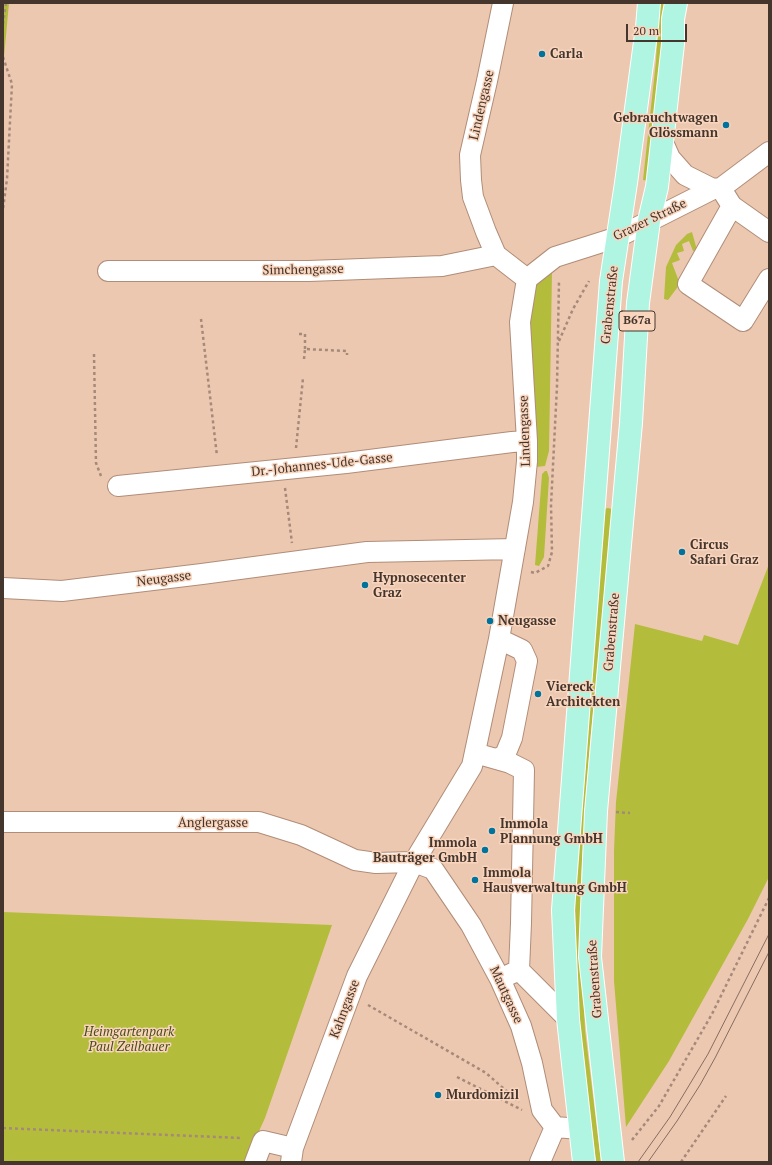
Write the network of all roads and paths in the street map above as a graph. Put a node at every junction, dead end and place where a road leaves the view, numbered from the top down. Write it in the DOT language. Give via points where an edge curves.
graph roads {
  1 [pos="6,3"];
  2 [pos="503,3"];
  3 [pos="648,3"];
  4 [pos="676,3"];
  5 [pos="3,24"];
  6 [pos="3,57"];
  7 [pos="662,140"];
  8 [pos="769,152"];
  9 [pos="717,188"];
  10 [pos="732,206"];
  11 [pos="3,209"];
  12 [pos="650,221"];
  13 [pos="769,232"];
  14 [pos="618,237"];
  15 [pos="496,255"];
  16 [pos="108,271"];
  17 [pos="592,276"];
  18 [pos="559,278"];
  19 [pos="527,279"];
  20 [pos="769,279"];
  21 [pos="200,319"];
  22 [pos="300,334"];
  23 [pos="558,343"];
  24 [pos="305,349"];
  25 [pos="94,354"];
  26 [pos="347,355"];
  27 [pos="304,359"];
  28 [pos="303,378"];
  29 [pos="527,441"];
  30 [pos="288,469"];
  31 [pos="219,476"];
  32 [pos="118,486"];
  33 [pos="515,549"];
  34 [pos="294,562"];
  35 [pos="528,572"];
  36 [pos="3,588"];
  37 [pos="499,639"];
  38 [pos="475,753"];
  39 [pos="497,758"];
  40 [pos="3,822"];
  41 [pos="414,862"];
  42 [pos="769,898"];
  43 [pos="519,970"];
  44 [pos="500,979"];
  45 [pos="351,994"];
  46 [pos="568,1019"];
  47 [pos="457,1077"];
  48 [pos="726,1096"];
  49 [pos="555,1127"];
  50 [pos="3,1128"];
  51 [pos="580,1129"];
  52 [pos="264,1141"];
  53 [pos="618,1154"];
  54 [pos="292,1155"];
  55 [pos="255,1162"];
  56 [pos="540,1162"];
  57 [pos="584,1162"];
  58 [pos="680,1162"];
  1 -- 5 [label="path"];
  2 -- 15 [label="street, Lindengasse" via="470,155 473,197"];
  3 -- 14 [label="main road, B67a" via="647,27"];
  4 -- 7 [label="main road, B67a"];
  6 -- 11 [label="path" via="12,84"];
  7 -- 9 [label="street" via="670,158 685,175"];
  7 -- 12 [label="main road, B67a"];
  8 -- 9 [label="street, Grazer Straße"];
  9 -- 10 [label="street"];
  9 -- 12 [label="street, Grazer Straße"];
  10 -- 13 [label="street"];
  10 -- 20 [label="street" via="688,284 743,321"];
  12 -- 14 [label="street, Grazer Straße"];
  12 -- 53 [label="main road, Grabenstraße / B67a" via="638,303 631,422 596,811 590,957"];
  14 -- 19 [label="street, Grazer Straße" via="555,258"];
  14 -- 46 [label="main road, Grabenstraße / B67a" via="604,361 563,910"];
  15 -- 16 [label="street, Simchengasse" via="442,266 309,271"];
  15 -- 19 [label="street, Lindengasse"];
  17 -- 23 [label="path" via="573,309"];
  18 -- 23 [label="path"];
  19 -- 29 [label="street, Lindengasse" via="520,322"];
  21 -- 31 [label="path"];
  22 -- 24 [label="path" via="305,334"];
  23 -- 35 [label="path" via="551,505 552,552 548,566 535,572"];
  24 -- 26 [label="path" via="347,351"];
  24 -- 27 [label="path"];
  25 -- 32 [label="path" via="96,463 105,485"];
  28 -- 30 [label="path"];
  29 -- 30 [label="street, Dr.-Johannes-Ude-Gasse"];
  29 -- 33 [label="street, Lindengasse" via="523,502"];
  30 -- 31 [label="street, Dr.-Johannes-Ude-Gasse"];
  30 -- 34 [label="path"];
  31 -- 32 [label="street, Dr.-Johannes-Ude-Gasse"];
  33 -- 34 [label="street, Neugasse" via="367,552"];
  33 -- 37 [label="street, Lindengasse"];
  34 -- 36 [label="street, Neugasse" via="62,591"];
  37 -- 38 [label="street, Lindengasse"];
  37 -- 39 [label="street" via="522,650 528,661 512,738 505,755"];
  38 -- 39 [label="street"];
  38 -- 41 [label="street, Lindengasse" via="472,766"];
  39 -- 43 [label="street" via="524,770"];
  40 -- 41 [label="street, Anglergasse" via="259,822 301,835 355,860 376,863"];
  41 -- 44 [label="street, Mautgasse" via="433,869 472,925"];
  41 -- 45 [label="street, Kahngasse" via="357,976"];
  42 -- 53 [label="path" via="712,1014 659,1106"];
  43 -- 44 [label="street"];
  43 -- 46 [label="street"];
  44 -- 49 [label="street, Mautgasse" via="521,1026 542,1110"];
  45 -- 47 [label="path" via="486,1073 524,1110"];
  45 -- 54 [label="street, Kahngasse"];
  46 -- 51 [label="main road, Grabenstraße / B67a"];
  48 -- 58 [label="path"];
  49 -- 51 [label="street"];
  49 -- 56 [label="street"];
  50 -- 52 [label="path"];
  51 -- 57 [label="main road, Grabenstraße / B67a"];
  52 -- 54 [label="street"];
  52 -- 55 [label="street"];
}
